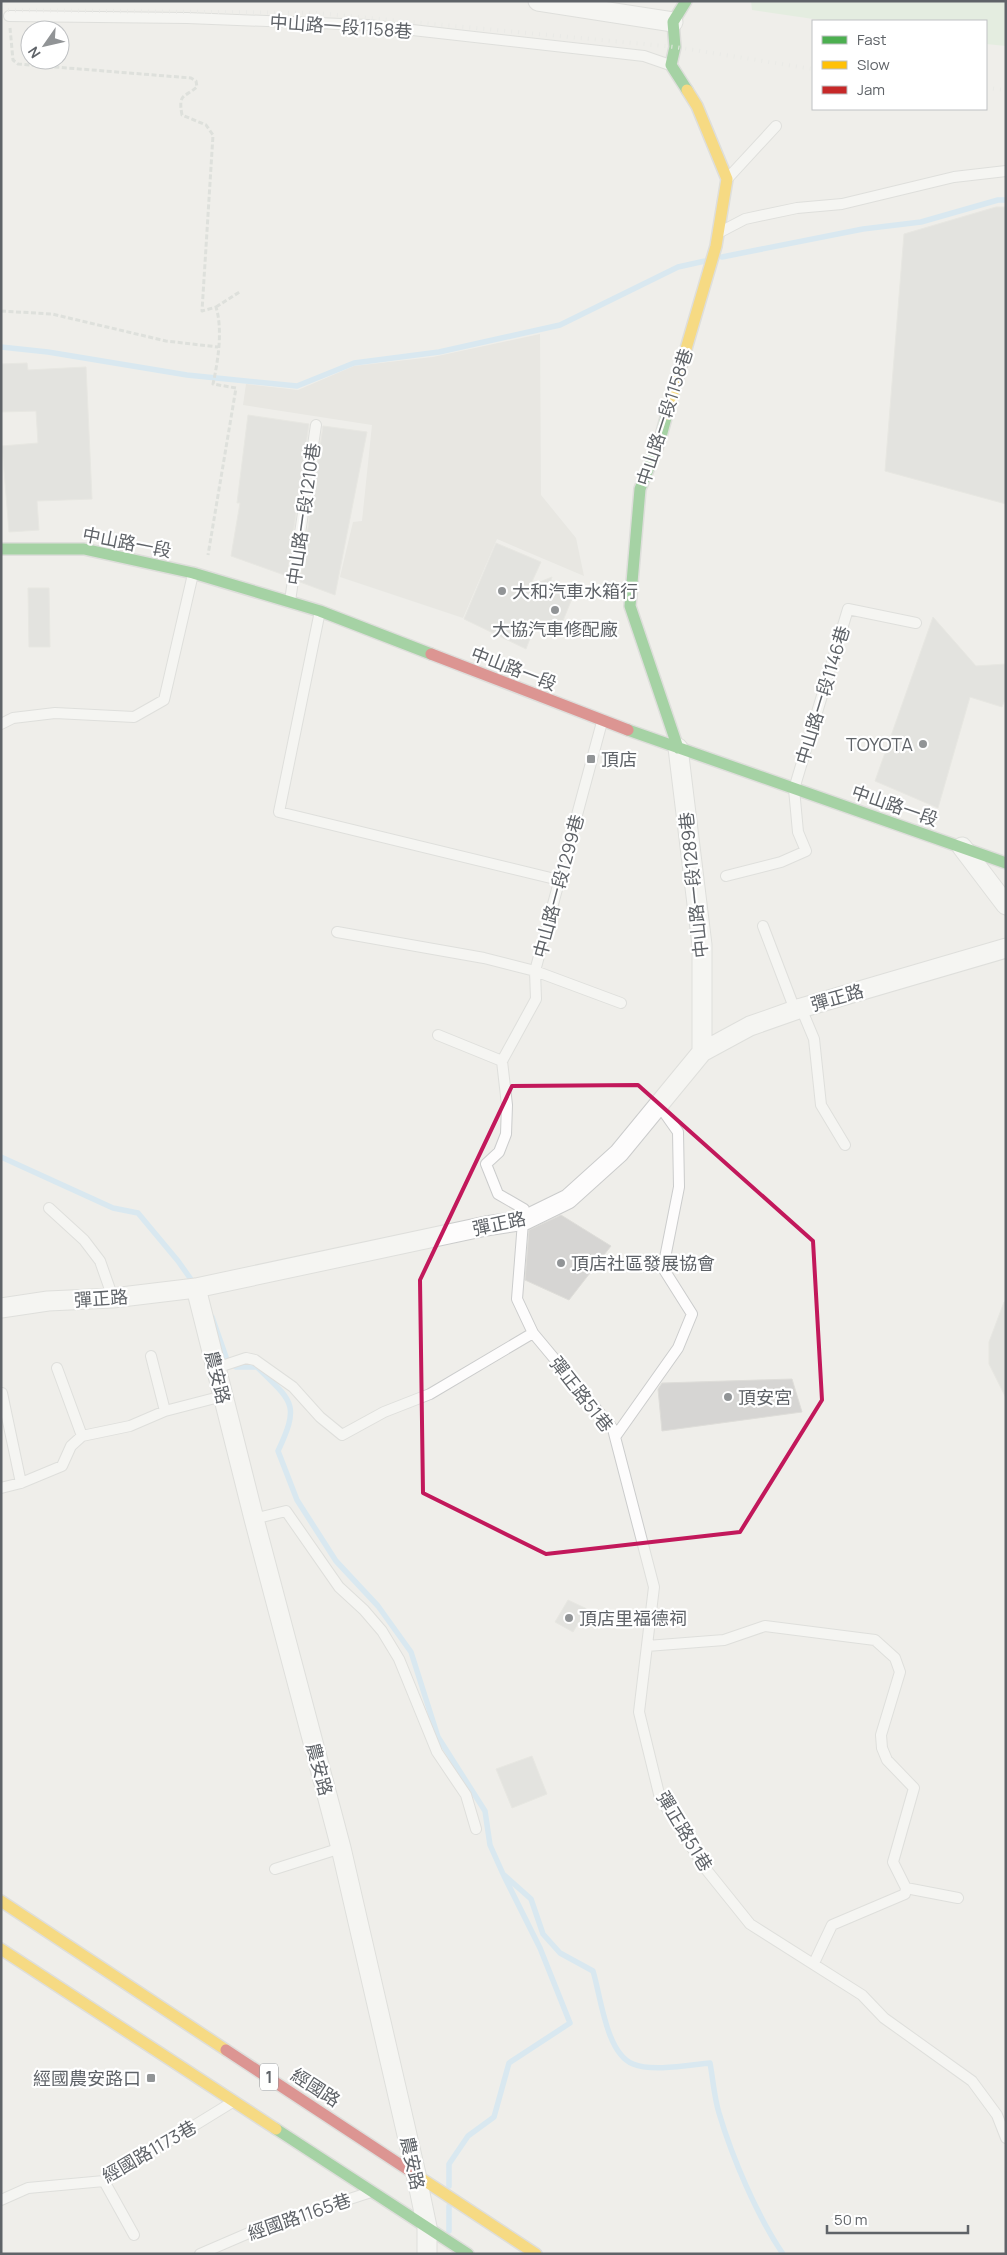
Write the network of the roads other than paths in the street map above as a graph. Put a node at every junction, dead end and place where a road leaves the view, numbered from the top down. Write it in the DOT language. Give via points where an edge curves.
graph roads {
  1 [pos="538,1"];
  2 [pos="686,1"];
  3 [pos="9,16"];
  4 [pos="674,22"];
  5 [pos="671,65"];
  6 [pos="776,126"];
  7 [pos="1006,171"];
  8 [pos="727,179"];
  9 [pos="718,232"];
  10 [pos="316,425"];
  11 [pos="1,549"];
  12 [pos="198,574"];
  13 [pos="290,602"];
  14 [pos="320,611"];
  15 [pos="916,623"];
  16 [pos="602,721"];
  17 [pos="1,724"];
  18 [pos="678,748"];
  19 [pos="794,789"];
  20 [pos="962,847"];
  21 [pos="1006,863"];
  22 [pos="726,876"];
  23 [pos="560,880"];
  24 [pos="1006,905"];
  25 [pos="763,926"];
  26 [pos="338,932"];
  27 [pos="1006,948"];
  28 [pos="535,971"];
  29 [pos="621,1003"];
  30 [pos="798,1009"];
  31 [pos="438,1035"];
  32 [pos="702,1052"];
  33 [pos="502,1061"];
  34 [pos="659,1105"];
  35 [pos="845,1145"];
  36 [pos="49,1208"];
  37 [pos="525,1220"];
  38 [pos="196,1288"];
  39 [pos="113,1298"];
  40 [pos="1,1308"];
  41 [pos="534,1333"];
  42 [pos="151,1356"];
  43 [pos="57,1368"];
  44 [pos="216,1368"];
  45 [pos="2,1393"];
  46 [pos="223,1396"];
  47 [pos="165,1411"];
  48 [pos="82,1436"];
  49 [pos="615,1437"];
  50 [pos="21,1483"];
  51 [pos="1,1488"];
  52 [pos="254,1519"];
  53 [pos="647,1646"];
  54 [pos="476,1829"];
  55 [pos="342,1848"];
  56 [pos="275,1870"];
  57 [pos="906,1888"];
  58 [pos="958,1898"];
  59 [pos="1,1901"];
  60 [pos="1,1949"];
  61 [pos="814,1963"];
  62 [pos="234,2101"];
  63 [pos="1006,2138"];
  64 [pos="416,2174"];
  65 [pos="104,2181"];
  66 [pos="371,2192"];
  67 [pos="1,2200"];
  68 [pos="427,2226"];
  69 [pos="134,2235"];
  70 [pos="200,2254"];
  71 [pos="427,2254"];
  72 [pos="468,2254"];
  73 [pos="536,2254"];
  1 -- 4 [label="street"];
  2 -- 4 [label="street"];
  3 -- 5 [label="lane, 中山路一段1158巷" via="368,25 644,56"];
  4 -- 5 [label="street"];
  5 -- 8 [label="street" via="697,106"];
  6 -- 8 [label="lane"];
  7 -- 9 [label="lane" via="954,177 842,204 797,208 745,219"];
  8 -- 9 [label="street, 中山路一段1158巷"];
  9 -- 18 [label="street, 中山路一段1158巷" via="660,440 640,489 630,606"];
  10 -- 13 [label="lane, 中山路一段1210巷"];
  11 -- 12 [label="street, 中山路一段" via="84,549"];
  12 -- 13 [label="street, 中山路一段"];
  12 -- 17 [label="lane" via="164,700 134,717 55,713 13,718"];
  13 -- 14 [label="street, 中山路一段"];
  14 -- 16 [label="street, 中山路一段"];
  14 -- 23 [label="lane" via="279,812"];
  15 -- 19 [label="lane, 中山路一段1146巷" via="848,609"];
  16 -- 18 [label="street, 中山路一段"];
  16 -- 23 [label="lane, 中山路一段1299巷"];
  18 -- 19 [label="street, 中山路一段"];
  18 -- 32 [label="street, 中山路一段1289巷" via="702,946"];
  19 -- 20 [label="street, 中山路一段"];
  19 -- 22 [label="lane" via="798,832 806,851 781,862"];
  20 -- 21 [label="street, 中山路一段"];
  20 -- 24 [label="street"];
  23 -- 28 [label="lane, 中山路一段1299巷"];
  25 -- 30 [label="lane"];
  26 -- 28 [label="lane, 中山路一段1299巷" via="484,958"];
  27 -- 30 [label="street, 彈正路"];
  28 -- 29 [label="lane"];
  28 -- 33 [label="lane" via="536,998"];
  30 -- 32 [label="street, 彈正路" via="750,1026"];
  30 -- 35 [label="lane" via="814,1039 821,1105"];
  31 -- 33 [label="lane"];
  32 -- 34 [label="street, 彈正路"];
  33 -- 37 [label="lane" via="507,1105 506,1134 499,1152 486,1164 498,1194 524,1209"];
  34 -- 37 [label="street, 彈正路" via="619,1154 568,1199"];
  34 -- 49 [label="lane" via="678,1132 679,1187 663,1268 692,1314 678,1348"];
  36 -- 39 [label="lane" via="84,1240 100,1261"];
  37 -- 38 [label="street, 彈正路"];
  37 -- 41 [label="lane, 彈正路51巷" via="517,1298"];
  38 -- 39 [label="street, 彈正路"];
  38 -- 44 [label="street, 農安路"];
  39 -- 40 [label="street, 彈正路" via="48,1301"];
  41 -- 44 [label="lane" via="430,1394 384,1412 342,1435 320,1417 293,1387 255,1360 246,1358"];
  41 -- 49 [label="lane, 彈正路51巷" via="613,1429"];
  42 -- 47 [label="lane"];
  43 -- 48 [label="lane"];
  44 -- 46 [label="street, 農安路"];
  45 -- 50 [label="lane"];
  46 -- 47 [label="lane"];
  46 -- 52 [label="street, 農安路"];
  47 -- 48 [label="lane" via="130,1426"];
  48 -- 50 [label="lane" via="71,1446 62,1466"];
  49 -- 53 [label="lane, 彈正路51巷" via="654,1587"];
  50 -- 51 [label="lane"];
  52 -- 54 [label="lane" via="286,1511 339,1587 382,1632 399,1659 437,1752 466,1795"];
  52 -- 55 [label="street, 農安路"];
  53 -- 57 [label="lane" via="724,1640 765,1626 875,1640 895,1658 900,1672 881,1735 887,1760 914,1788 893,1862"];
  53 -- 61 [label="lane, 彈正路51巷" via="639,1712 660,1798 705,1868 750,1924"];
  55 -- 56 [label="lane"];
  55 -- 64 [label="street, 農安路"];
  57 -- 58 [label="lane"];
  57 -- 61 [label="lane" via="905,1894 832,1925"];
  59 -- 64 [label="street, 經國路 / 1"];
  60 -- 62 [label="street, 1"];
  61 -- 63 [label="lane, 彈正路51巷" via="862,1994 884,2018 972,2081 996,2115"];
  62 -- 65 [label="lane, 經國路1173巷"];
  62 -- 66 [label="street, 1"];
  64 -- 68 [label="street, 農安路"];
  64 -- 73 [label="street, 經國路 / 1"];
  65 -- 67 [label="lane, 經國路1173巷" via="28,2188"];
  65 -- 69 [label="lane"];
  66 -- 68 [label="street, 1"];
  66 -- 70 [label="lane, 經國路1165巷" via="258,2229"];
  68 -- 71 [label="street, 農安路"];
  68 -- 72 [label="street, 1"];
}
